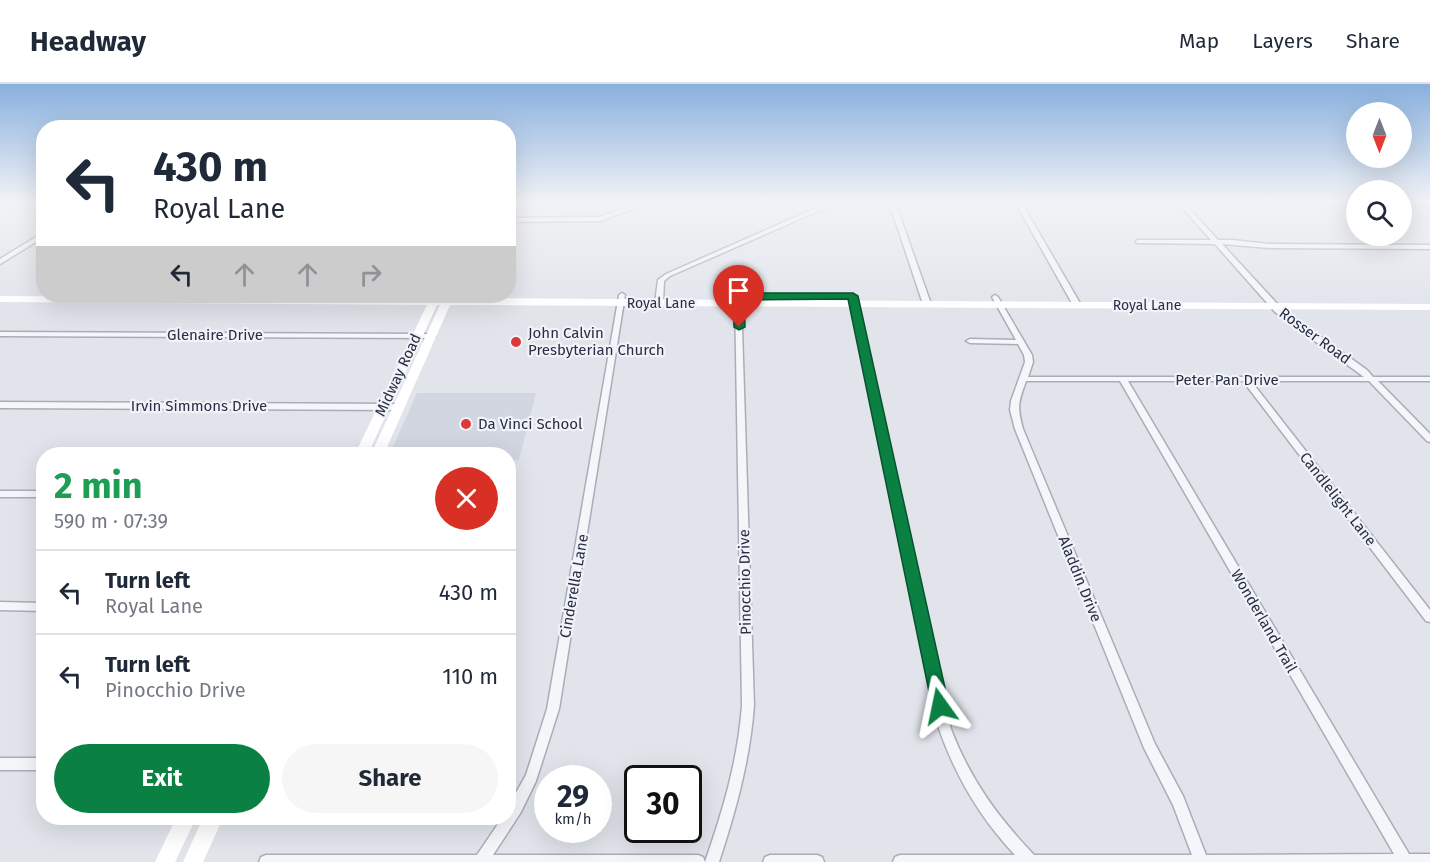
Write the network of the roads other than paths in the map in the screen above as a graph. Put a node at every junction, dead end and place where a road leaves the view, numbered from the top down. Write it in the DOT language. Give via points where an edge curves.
graph roads {
  1 [pos="752,238"];
  2 [pos="904,238"];
  3 [pos="1039,238"];
  4 [pos="1212,238"];
  5 [pos="36,239"];
  6 [pos="1138,242"];
  7 [pos="1215,242"];
  8 [pos="1430,247"];
  9 [pos="0,262"];
  10 [pos="0,292"];
  11 [pos="36,292"];
  12 [pos="516,296"];
  13 [pos="36,298"];
  14 [pos="0,299"];
  15 [pos="516,299"];
  16 [pos="548,299"];
  17 [pos="622,299"];
  18 [pos="659,299"];
  19 [pos="1430,299"];
  20 [pos="738,300"];
  21 [pos="853,300"];
  22 [pos="925,301"];
  23 [pos="997,301"];
  24 [pos="1075,301"];
  25 [pos="1270,302"];
  26 [pos="438,303"];
  27 [pos="440,303"];
  28 [pos="1430,307"];
  29 [pos="0,334"];
  30 [pos="416,336"];
  31 [pos="431,336"];
  32 [pos="970,341"];
  33 [pos="1021,342"];
  34 [pos="1023,379"];
  35 [pos="1430,379"];
  36 [pos="1123,380"];
  37 [pos="1246,380"];
  38 [pos="1373,380"];
  39 [pos="0,405"];
  40 [pos="383,407"];
  41 [pos="398,407"];
  42 [pos="1430,440"];
  43 [pos="364,447"];
  44 [pos="380,447"];
  45 [pos="0,494"];
  46 [pos="36,494"];
  47 [pos="0,606"];
  48 [pos="36,607"];
  49 [pos="1430,618"];
  50 [pos="0,764"];
  51 [pos="36,764"];
  52 [pos="516,807"];
  53 [pos="183,825"];
  54 [pos="210,825"];
  55 [pos="504,825"];
  56 [pos="1201,860"];
  57 [pos="481,861"];
  58 [pos="1030,861"];
  59 [pos="1430,861"];
  60 [pos="165,862"];
  61 [pos="193,862"];
  62 [pos="266,862"];
  63 [pos="432,862"];
  64 [pos="698,862"];
  65 [pos="712,862"];
  66 [pos="770,862"];
  67 [pos="817,862"];
  68 [pos="900,862"];
  69 [pos="1406,862"];
  1 -- 18 [label="street" via="668,275 661,280"];
  2 -- 22 [label="street"];
  3 -- 24 [label="street"];
  4 -- 7 [label="street, Rosser Road"];
  5 -- 9 [label="street"];
  6 -- 7 [label="street"];
  7 -- 8 [label="street"];
  7 -- 25 [label="street, Rosser Road"];
  10 -- 11 [label="main road"];
  12 -- 16 [label="main road, Royal Lane"];
  13 -- 14 [label="main road, Royal Lane"];
  15 -- 16 [label="main road, Royal Lane"];
  16 -- 17 [label="main road, Royal Lane"];
  17 -- 18 [label="main road, Royal Lane"];
  17 -- 52 [label="street, Cinderella Lane" via="553,709 532,777"];
  18 -- 20 [label="main road, Royal Lane"];
  19 -- 25 [label="main road, Royal Lane"];
  20 -- 21 [label="main road, Royal Lane"];
  20 -- 65 [label="street, Pinocchio Drive" via="747,715 740,778"];
  21 -- 22 [label="main road, Royal Lane"];
  21 -- 58 [label="street" via="945,729 972,792"];
  22 -- 23 [label="main road, Royal Lane"];
  23 -- 24 [label="main road, Royal Lane"];
  23 -- 33 [label="street, Aladdin Drive"];
  24 -- 25 [label="main road, Royal Lane"];
  25 -- 28 [label="main road, Royal Lane"];
  25 -- 38 [label="street, Rosser Road"];
  26 -- 30 [label="main road, Midway Road"];
  27 -- 31 [label="main road, Midway Road"];
  29 -- 30 [label="street, Glenaire Drive"];
  30 -- 31 [label="street, Glenaire Drive"];
  30 -- 40 [label="main road, Midway Road"];
  31 -- 41 [label="main road, Midway Road"];
  32 -- 33 [label="street"];
  33 -- 34 [label="street, Aladdin Drive" via="1029,362"];
  34 -- 36 [label="street, Peter Pan Drive"];
  34 -- 56 [label="street, Aladdin Drive" via="1014,410 1018,429 1150,748 1178,801"];
  35 -- 38 [label="street, Peter Pan Drive"];
  36 -- 37 [label="street, Peter Pan Drive"];
  36 -- 69 [label="street, Wonderland Trail"];
  37 -- 38 [label="street, Peter Pan Drive"];
  37 -- 49 [label="street, Candlelight Lane"];
  38 -- 42 [label="street, Rosser Road"];
  39 -- 40 [label="street, Irvin Simmons Drive"];
  40 -- 41 [label="street, Irvin Simmons Drive"];
  40 -- 43 [label="main road, Midway Road"];
  41 -- 44 [label="main road, Midway Road"];
  45 -- 46 [label="street"];
  47 -- 48 [label="street"];
  50 -- 51 [label="street"];
  53 -- 60 [label="main road"];
  54 -- 61 [label="main road"];
  55 -- 57 [label="street, Cinderella Lane"];
  56 -- 58 [label="street"];
  56 -- 69 [label="street"];
  57 -- 63 [label="street"];
  57 -- 64 [label="street"];
  58 -- 68 [label="street"];
  59 -- 69 [label="street"];
  62 -- 63 [label="street"];
  66 -- 67 [label="street"];
}
